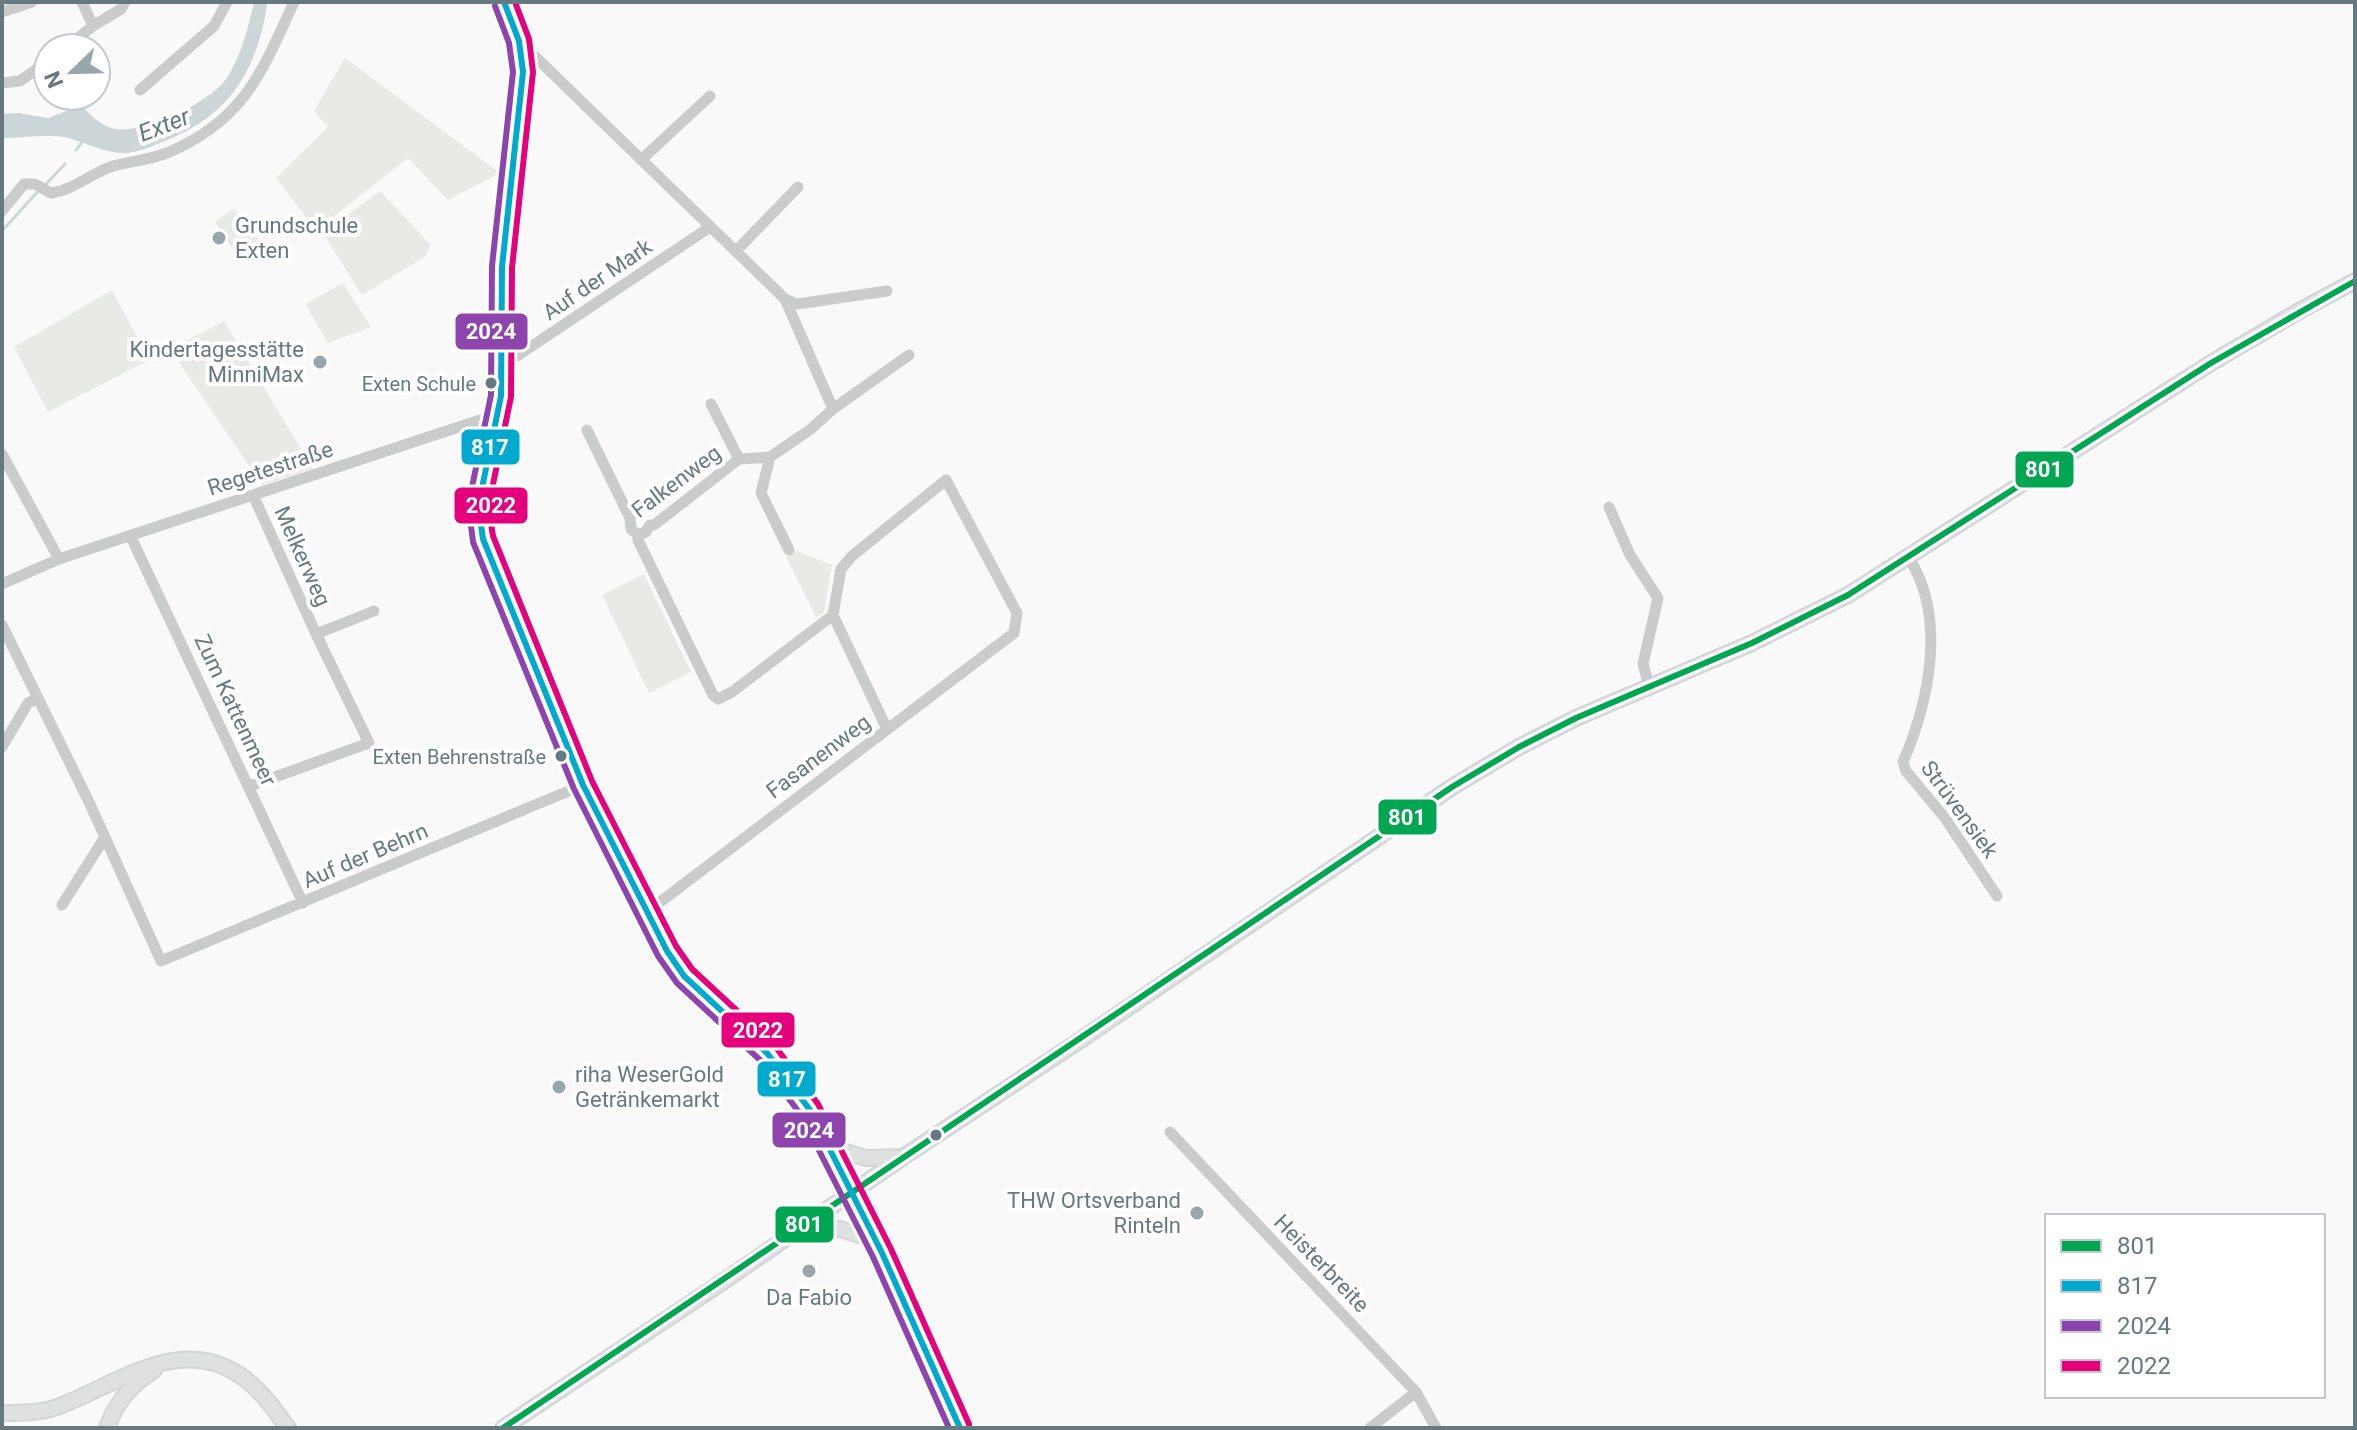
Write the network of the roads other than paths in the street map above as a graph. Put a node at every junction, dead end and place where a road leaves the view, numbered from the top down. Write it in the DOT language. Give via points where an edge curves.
graph roads {
  1 [pos="32,2"];
  2 [pos="82,2"];
  3 [pos="125,2"];
  4 [pos="227,2"];
  5 [pos="294,2"];
  6 [pos="504,2"];
  7 [pos="2,12"];
  8 [pos="93,26"];
  9 [pos="85,32"];
  10 [pos="519,41"];
  11 [pos="32,72"];
  12 [pos="2,83"];
  13 [pos="140,90"];
  14 [pos="710,96"];
  15 [pos="641,160"];
  16 [pos="798,187"];
  17 [pos="2,211"];
  18 [pos="710,227"];
  19 [pos="736,251"];
  20 [pos="2355,281"];
  21 [pos="887,291"];
  22 [pos="785,299"];
  23 [pos="909,355"];
  24 [pos="504,357"];
  25 [pos="711,404"];
  26 [pos="833,409"];
  27 [pos="495,422"];
  28 [pos="587,430"];
  29 [pos="2,454"];
  30 [pos="770,457"];
  31 [pos="739,459"];
  32 [pos="253,495"];
  33 [pos="1609,507"];
  34 [pos="130,535"];
  35 [pos="638,535"];
  36 [pos="789,550"];
  37 [pos="1909,558"];
  38 [pos="59,559"];
  39 [pos="2,584"];
  40 [pos="374,611"];
  41 [pos="833,615"];
  42 [pos="2,625"];
  43 [pos="316,634"];
  44 [pos="1649,686"];
  45 [pos="38,698"];
  46 [pos="887,729"];
  47 [pos="2,747"];
  48 [pos="583,785"];
  49 [pos="250,786"];
  50 [pos="105,837"];
  51 [pos="1997,896"];
  52 [pos="303,903"];
  53 [pos="62,905"];
  54 [pos="647,912"];
  55 [pos="1170,1132"];
  56 [pos="830,1147"];
  57 [pos="903,1157"];
  58 [pos="851,1193"];
  59 [pos="798,1230"];
  60 [pos="875,1240"];
  61 [pos="165,1364"];
  62 [pos="1416,1392"];
  63 [pos="2,1413"];
  64 [pos="107,1428"];
  65 [pos="288,1428"];
  66 [pos="503,1428"];
  67 [pos="960,1428"];
  68 [pos="1370,1428"];
  69 [pos="1436,1428"];
  1 -- 7 [label="street"];
  2 -- 8 [label="street"];
  3 -- 8 [label="street"];
  4 -- 13 [label="street" via="214,26"];
  5 -- 17 [label="street" via="261,74 223,119 168,153 114,166 67,189 56,192 24,184"];
  6 -- 10 [label="main road"];
  8 -- 9 [label="street"];
  10 -- 15 [label="street"];
  10 -- 24 [label="main road" via="523,72 502,267"];
  11 -- 12 [label="street" via="20,81"];
  14 -- 15 [label="street"];
  15 -- 18 [label="street"];
  16 -- 19 [label="street"];
  18 -- 19 [label="street"];
  18 -- 24 [label="street, Auf der Mark" via="517,356"];
  19 -- 22 [label="street"];
  20 -- 37 [label="main road" via="2222,356"];
  21 -- 22 [label="street" via="797,304"];
  22 -- 26 [label="street"];
  23 -- 26 [label="street"];
  24 -- 27 [label="main road"];
  25 -- 31 [label="street, Falkenweg"];
  26 -- 30 [label="street"];
  27 -- 32 [label="street, Regetestraße" via="480,420"];
  27 -- 48 [label="main road" via="482,488 483,539"];
  28 -- 35 [label="street, Falkenweg"];
  29 -- 38 [label="street"];
  30 -- 31 [label="street, Falkenweg"];
  30 -- 36 [label="street" via="761,493"];
  31 -- 35 [label="street, Falkenweg"];
  32 -- 34 [label="street, Regetestraße"];
  32 -- 43 [label="street, Melkerweg"];
  33 -- 44 [label="street" via="1630,555 1658,598 1643,664"];
  34 -- 38 [label="street, Regetestraße"];
  34 -- 49 [label="street, Zum Kattenmeer"];
  35 -- 41 [label="street, Falkenweg" via="718,699"];
  37 -- 44 [label="main road" via="1796,622"];
  37 -- 51 [label="street, Strüvensiek" via="1925,594 1930,640 1921,712 1903,762"];
  38 -- 39 [label="street, Regetestraße"];
  40 -- 43 [label="street, Melkerweg"];
  41 -- 46 [label="street"];
  41 -- 46 [label="street, Fasanenweg" via="841,569 946,480 1017,613 1014,633"];
  42 -- 45 [label="street"];
  43 -- 49 [label="street, Melkerweg" via="369,743"];
  44 -- 57 [label="main road" via="1530,741 1452,787"];
  45 -- 47 [label="street" via="28,703"];
  45 -- 50 [label="street"];
  46 -- 54 [label="street, Fasanenweg"];
  48 -- 52 [label="street, Auf der Behrn"];
  48 -- 54 [label="main road"];
  49 -- 52 [label="street, Zum Kattenmeer"];
  50 -- 52 [label="street, Auf der Behrn" via="161,961"];
  50 -- 53 [label="street"];
  54 -- 56 [label="main road" via="684,976 786,1075"];
  55 -- 62 [label="street, Heisterbreite"];
  56 -- 57 [label="main road" via="866,1158"];
  56 -- 58 [label="main road"];
  57 -- 58 [label="main road"];
  58 -- 59 [label="main road"];
  58 -- 60 [label="street"];
  59 -- 60 [label="main road" via="840,1229"];
  59 -- 66 [label="main road"];
  60 -- 67 [label="street"];
  61 -- 63 [label="main road" via="134,1371 56,1408"];
  61 -- 64 [label="main road" via="123,1396"];
  61 -- 65 [label="main road" via="207,1361 235,1372"];
  62 -- 68 [label="street"];
  62 -- 69 [label="street, Heisterbreite"];
}
